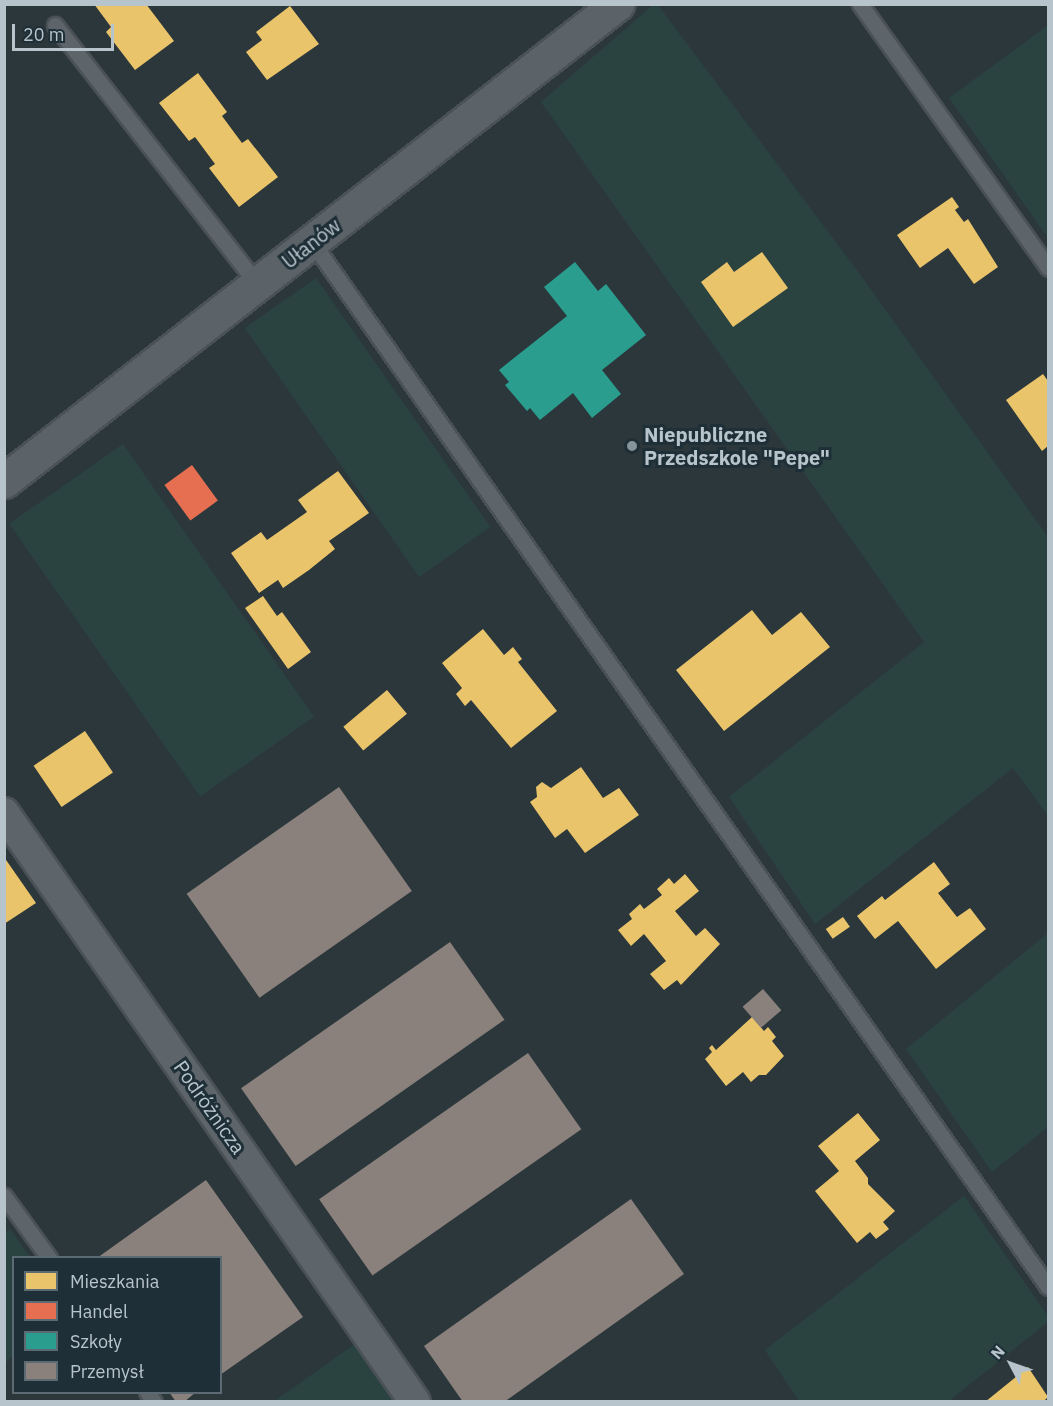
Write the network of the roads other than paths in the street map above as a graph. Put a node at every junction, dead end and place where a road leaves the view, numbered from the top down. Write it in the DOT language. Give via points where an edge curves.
graph roads {
  1 [pos="617,4"];
  2 [pos="860,4"];
  3 [pos="55,25"];
  4 [pos="312,242"];
  5 [pos="1048,268"];
  6 [pos="257,285"];
  7 [pos="4,481"];
  8 [pos="4,813"];
  9 [pos="4,1196"];
  10 [pos="48,1256"];
  11 [pos="1048,1287"];
  12 [pos="415,1401"];
  1 -- 4 [label="street, Ułanów"];
  2 -- 5 [label="lane"];
  3 -- 6 [label="lane"];
  4 -- 6 [label="street, Ułanów"];
  4 -- 11 [label="lane"];
  6 -- 7 [label="street, Ułanów"];
  8 -- 12 [label="street, Podróżnicza"];
  9 -- 10 [label="lane"];
}
